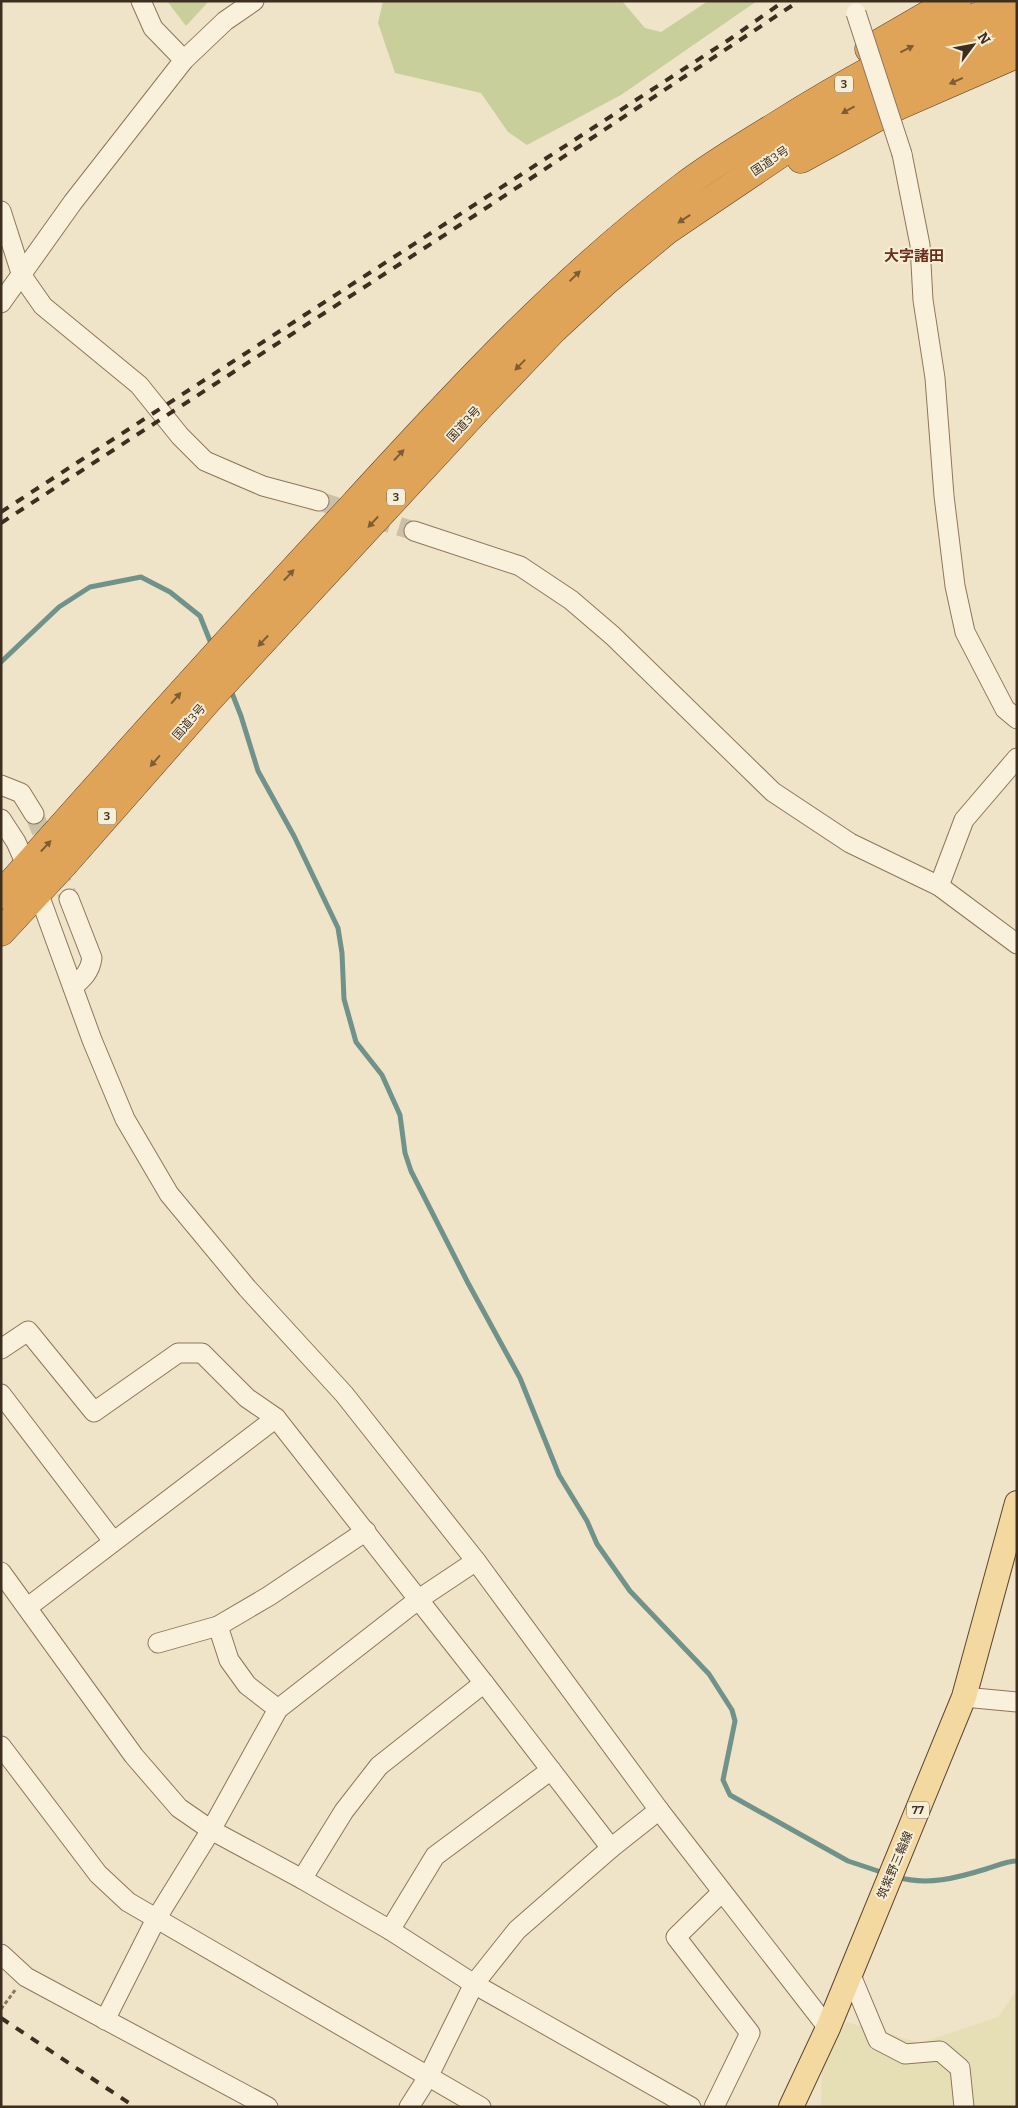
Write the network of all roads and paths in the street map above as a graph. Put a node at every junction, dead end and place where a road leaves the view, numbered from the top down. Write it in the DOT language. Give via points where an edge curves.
graph roads {
  1 [pos="141,1"];
  2 [pos="254,1"];
  3 [pos="957,1"];
  4 [pos="1012,1"];
  5 [pos="858,7"];
  6 [pos="1017,26"];
  7 [pos="1017,54"];
  8 [pos="184,60"];
  9 [pos="716,163"];
  10 [pos="724,192"];
  11 [pos="1,211"];
  12 [pos="22,276"];
  13 [pos="1,303"];
  14 [pos="547,320"];
  15 [pos="319,501"];
  16 [pos="414,530"];
  17 [pos="1017,719"];
  18 [pos="1017,758"];
  19 [pos="1,785"];
  20 [pos="34,814"];
  21 [pos="1,819"];
  22 [pos="26,866"];
  23 [pos="939,886"];
  24 [pos="38,892"];
  25 [pos="1,895"];
  26 [pos="69,899"];
  27 [pos="1,932"];
  28 [pos="1017,944"];
  29 [pos="74,987"];
  30 [pos="1,1349"];
  31 [pos="1,1394"];
  32 [pos="276,1418"];
  33 [pos="1016,1507"];
  34 [pos="366,1531"];
  35 [pos="113,1541"];
  36 [pos="476,1561"];
  37 [pos="1,1572"];
  38 [pos="419,1599"];
  39 [pos="28,1607"];
  40 [pos="218,1626"];
  41 [pos="158,1643"];
  42 [pos="484,1682"];
  43 [pos="964,1697"];
  44 [pos="1017,1702"];
  45 [pos="278,1709"];
  46 [pos="1,1746"];
  47 [pos="551,1770"];
  48 [pos="659,1810"];
  49 [pos="211,1830"];
  50 [pos="610,1848"];
  51 [pos="302,1879"];
  52 [pos="722,1892"];
  53 [pos="156,1919"];
  54 [pos="390,1930"];
  55 [pos="1,1954"];
  56 [pos="850,1973"];
  57 [pos="26,1977"];
  58 [pos="474,1984"];
  59 [pos="1,2009"];
  60 [pos="105,2020"];
  61 [pos="828,2028"];
  62 [pos="428,2077"];
  63 [pos="268,2107"];
  64 [pos="409,2107"];
  65 [pos="481,2107"];
  66 [pos="691,2107"];
  67 [pos="714,2107"];
  68 [pos="791,2107"];
  69 [pos="964,2107"];
  1 -- 8 [label="street" via="153,28"];
  2 -- 8 [label="street" via="225,21"];
  3 -- 9 [label="highway" via="819,78"];
  9 -- 4 [label="highway, 国道3号 / 3, one-way" via="823,96 905,50"];
  5 -- 17 [label="street, bridge" via="902,154 920,245 944,496 955,586 965,632 1005,709"];
  6 -- 10 [label="highway, 国道3号 / 3, one-way" via="915,72 833,118"];
  7 -- 10 [label="highway, one-way" via="898,106 751,186"];
  8 -- 12 [label="street" via="72,202"];
  14 -- 9 [label="highway, 国道3号 / 3, one-way" via="588,263"];
  10 -- 14 [label="highway, 国道3号 / 3, one-way"];
  11 -- 12 [label="street"];
  12 -- 13 [label="street"];
  12 -- 15 [label="street" via="43,306 139,385 204,461 263,486"];
  22 -- 14 [label="highway, 国道3号 / 3, one-way" via="466,382"];
  14 -- 24 [label="highway, 国道3号 / 3, one-way"];
  16 -- 23 [label="street" via="520,566 571,600 613,636 773,792 850,843"];
  18 -- 23 [label="street" via="964,820"];
  19 -- 20 [label="street" via="21,793"];
  21 -- 22 [label="street"];
  22 -- 24 [label="street"];
  22 -- 25 [label="highway, 国道3号 / 3"];
  23 -- 28 [label="street"];
  24 -- 27 [label="highway, 国道3号 / 3"];
  24 -- 29 [label="street"];
  26 -- 29 [label="street" via="92,958 86,975"];
  29 -- 36 [label="street" via="125,1119 169,1194 247,1288 344,1394"];
  30 -- 32 [label="street" via="28,1331 94,1412 178,1352 202,1354 246,1398"];
  31 -- 35 [label="street"];
  32 -- 34 [label="street"];
  32 -- 35 [label="street"];
  33 -- 43 [label="main road, 筑紫野三輪線 / 77"];
  34 -- 38 [label="street"];
  34 -- 40 [label="street"];
  35 -- 39 [label="street"];
  36 -- 38 [label="street"];
  36 -- 48 [label="street"];
  37 -- 39 [label="street"];
  38 -- 42 [label="street"];
  38 -- 45 [label="street"];
  39 -- 49 [label="street" via="134,1756 179,1808"];
  40 -- 41 [label="street"];
  40 -- 45 [label="street" via="229,1660 247,1685"];
  42 -- 47 [label="street"];
  42 -- 51 [label="street" via="379,1766 344,1811"];
  43 -- 44 [label="street"];
  43 -- 56 [label="main road, 筑紫野三輪線 / 77"];
  45 -- 49 [label="street"];
  46 -- 53 [label="street" via="98,1874 128,1902"];
  47 -- 50 [label="street"];
  47 -- 54 [label="street" via="435,1856"];
  48 -- 50 [label="street"];
  48 -- 52 [label="street"];
  49 -- 51 [label="street"];
  49 -- 53 [label="street"];
  50 -- 58 [label="street" via="517,1930"];
  51 -- 54 [label="street"];
  52 -- 61 [label="street"];
  52 -- 67 [label="street" via="676,1937 750,2033"];
  53 -- 60 [label="street"];
  53 -- 62 [label="street"];
  54 -- 58 [label="street"];
  55 -- 57 [label="street"];
  56 -- 61 [label="main road, 筑紫野三輪線 / 77"];
  56 -- 69 [label="street" via="878,2040 905,2054 940,2051 960,2068"];
  57 -- 59 [label="path"];
  57 -- 60 [label="street"];
  58 -- 62 [label="street"];
  58 -- 66 [label="street"];
  60 -- 63 [label="street"];
  61 -- 68 [label="main road, 筑紫野三輪線 / 77"];
  62 -- 64 [label="street"];
  62 -- 65 [label="street"];
}
